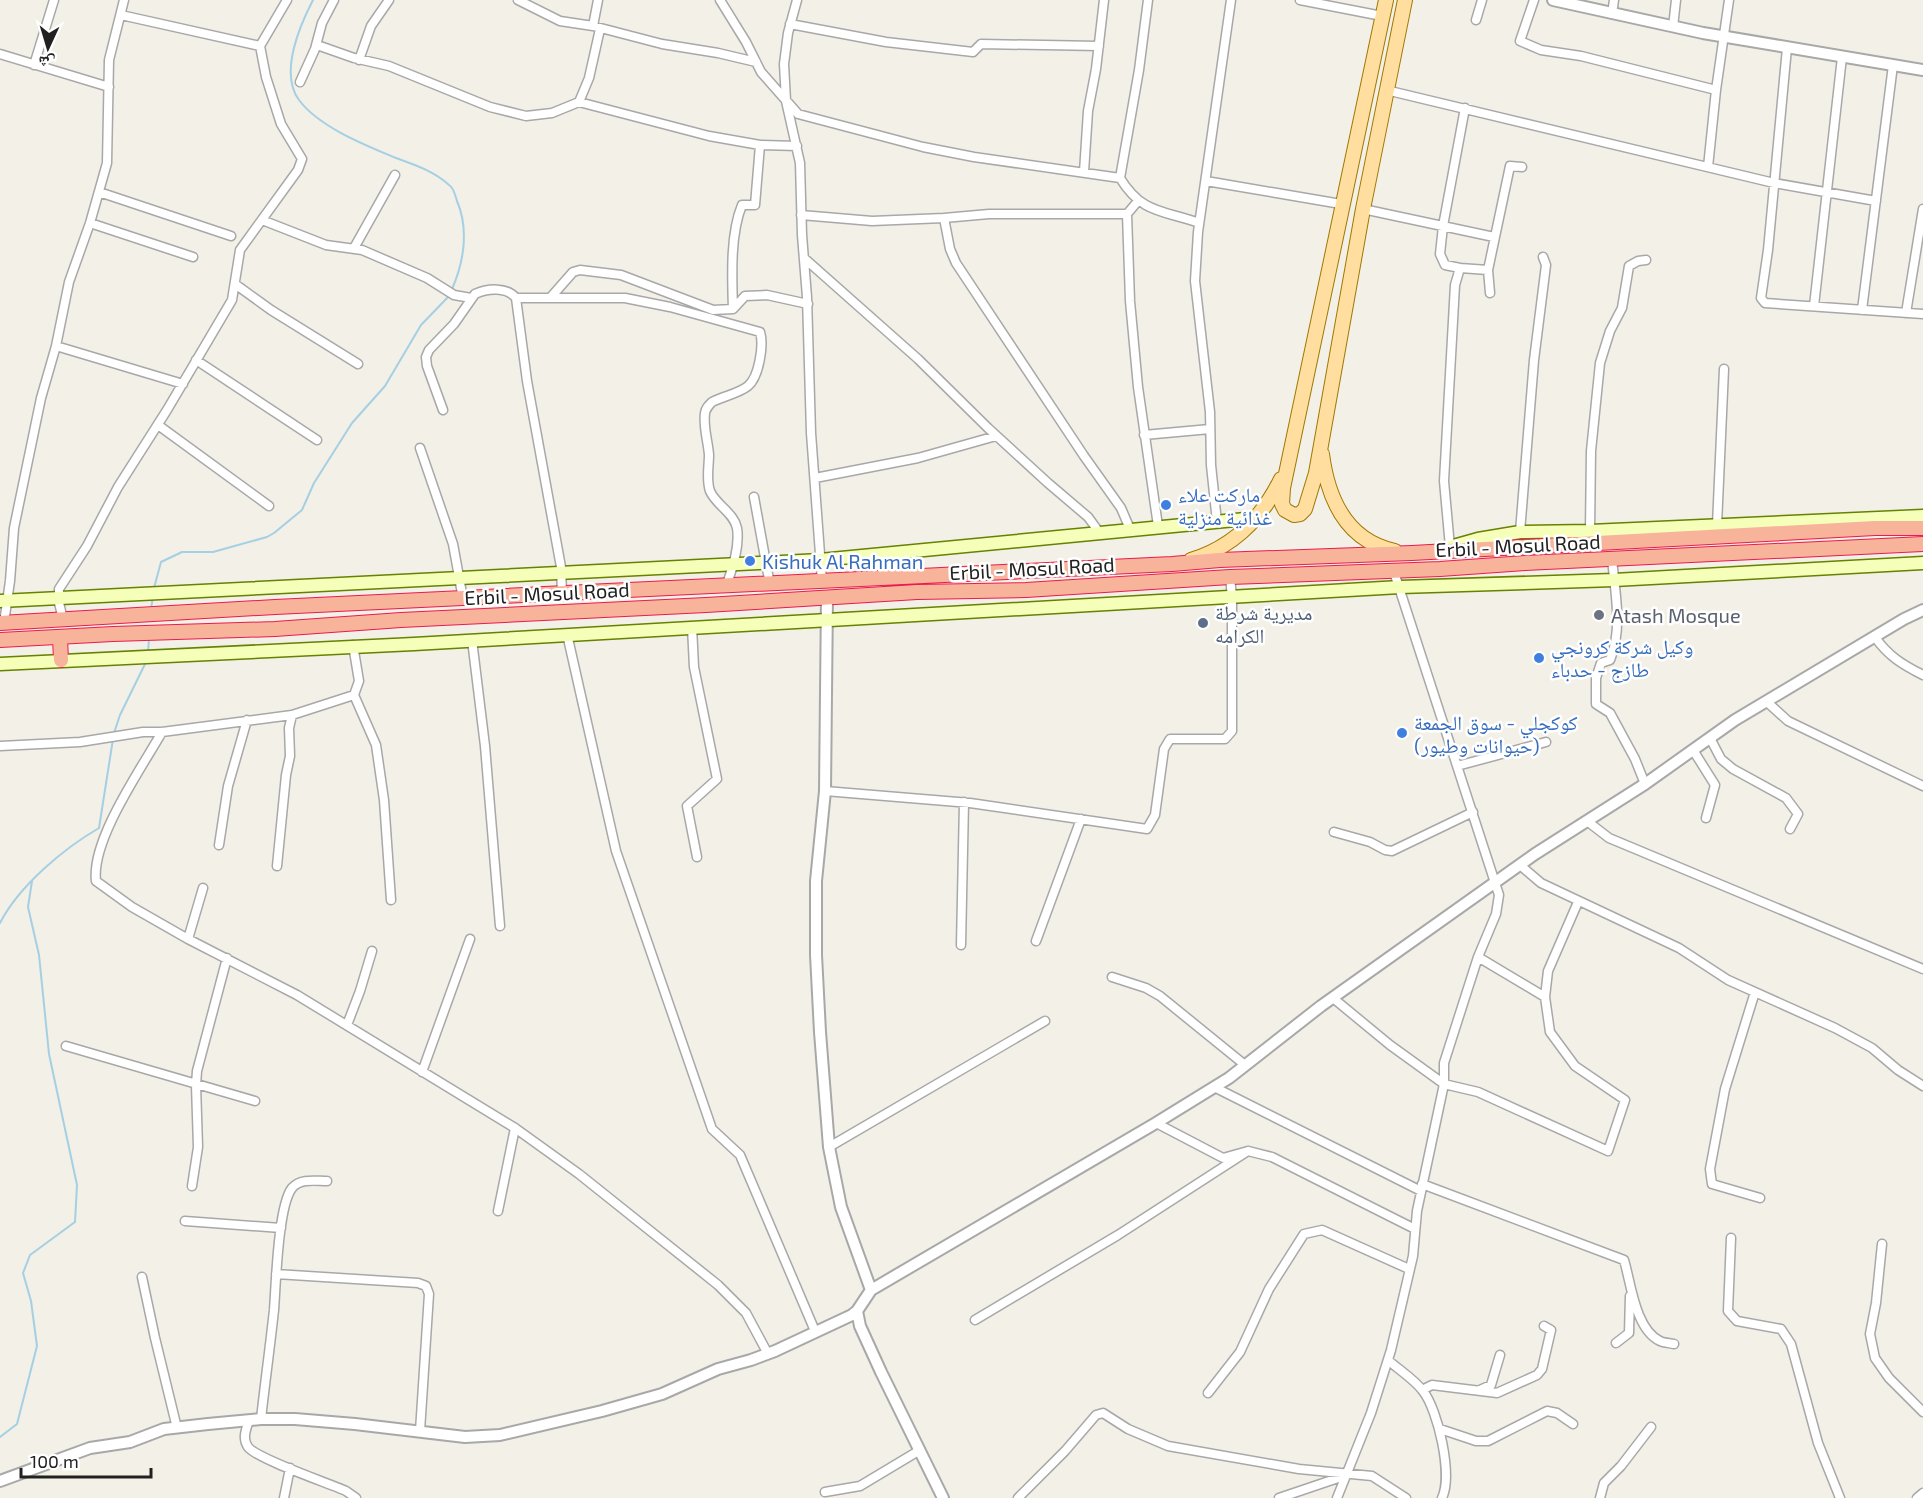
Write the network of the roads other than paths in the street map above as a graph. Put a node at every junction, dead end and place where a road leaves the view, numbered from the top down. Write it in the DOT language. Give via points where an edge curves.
graph roads {
  1 [pos="54,0"];
  2 [pos="124,0"];
  3 [pos="287,0"];
  4 [pos="334,0"];
  5 [pos="389,0"];
  6 [pos="518,0"];
  7 [pos="598,0"];
  8 [pos="720,0"];
  9 [pos="797,0"];
  10 [pos="1104,0"];
  11 [pos="1148,0"];
  12 [pos="1231,0"];
  13 [pos="1300,0"];
  14 [pos="1386,0"];
  15 [pos="1405,0"];
  16 [pos="1482,0"];
  17 [pos="1534,0"];
  18 [pos="1553,0"];
  19 [pos="1614,0"];
  20 [pos="1676,0"];
  21 [pos="1729,0"];
  22 [pos="1612,14"];
  23 [pos="121,15"];
  24 [pos="1382,16"];
  25 [pos="1476,20"];
  26 [pos="790,24"];
  27 [pos="1673,27"];
  28 [pos="597,28"];
  29 [pos="1724,37"];
  30 [pos="316,45"];
  31 [pos="260,46"];
  32 [pos="1099,46"];
  33 [pos="1786,48"];
  34 [pos="0,54"];
  35 [pos="1842,57"];
  36 [pos="359,60"];
  37 [pos="756,62"];
  38 [pos="34,65"];
  39 [pos="1893,65"];
  40 [pos="1923,70"];
  41 [pos="300,82"];
  42 [pos="109,87"];
  43 [pos="1386,90"];
  44 [pos="1716,90"];
  45 [pos="786,101"];
  46 [pos="579,102"];
  47 [pos="1465,108"];
  48 [pos="760,145"];
  49 [pos="797,146"];
  50 [pos="1522,167"];
  51 [pos="1708,167"];
  52 [pos="1084,172"];
  53 [pos="395,175"];
  54 [pos="1120,178"];
  55 [pos="1206,181"];
  56 [pos="1774,183"];
  57 [pos="99,192"];
  58 [pos="1827,194"];
  59 [pos="1138,201"];
  60 [pos="1876,201"];
  61 [pos="1341,204"];
  62 [pos="1363,209"];
  63 [pos="1923,209"];
  64 [pos="1126,214"];
  65 [pos="801,215"];
  66 [pos="944,218"];
  67 [pos="262,220"];
  68 [pos="90,223"];
  69 [pos="1199,223"];
  70 [pos="1443,226"];
  71 [pos="231,236"];
  72 [pos="1494,237"];
  73 [pos="354,248"];
  74 [pos="193,257"];
  75 [pos="1543,257"];
  76 [pos="804,258"];
  77 [pos="1647,260"];
  78 [pos="1460,268"];
  79 [pos="1488,270"];
  80 [pos="235,284"];
  81 [pos="1490,293"];
  82 [pos="551,297"];
  83 [pos="471,298"];
  84 [pos="516,298"];
  85 [pos="808,304"];
  86 [pos="1814,306"];
  87 [pos="733,309"];
  88 [pos="1862,310"];
  89 [pos="1906,313"];
  90 [pos="1923,314"];
  91 [pos="56,346"];
  92 [pos="196,360"];
  93 [pos="358,364"];
  94 [pos="1724,369"];
  95 [pos="183,384"];
  96 [pos="443,410"];
  97 [pos="158,425"];
  98 [pos="1210,429"];
  99 [pos="1144,435"];
  100 [pos="996,436"];
  101 [pos="317,440"];
  102 [pos="1322,440"];
  103 [pos="420,448"];
  104 [pos="1288,460"];
  105 [pos="815,478"];
  106 [pos="754,497"];
  107 [pos="269,506"];
  108 [pos="1923,516"];
  109 [pos="1256,519"];
  110 [pos="1217,522"];
  111 [pos="1716,525"];
  112 [pos="1158,526"];
  113 [pos="1875,528"];
  114 [pos="1923,528"];
  115 [pos="1130,529"];
  116 [pos="1590,531"];
  117 [pos="1099,532"];
  118 [pos="1520,532"];
  119 [pos="1923,544"];
  120 [pos="1879,546"];
  121 [pos="1450,547"];
  122 [pos="1434,552"];
  123 [pos="1412,553"];
  124 [pos="1612,559"];
  125 [pos="820,560"];
  126 [pos="766,562"];
  127 [pos="1923,563"];
  128 [pos="733,564"];
  129 [pos="1172,564"];
  130 [pos="1393,569"];
  131 [pos="561,572"];
  132 [pos="459,577"];
  133 [pos="1230,577"];
  134 [pos="1614,580"];
  135 [pos="822,581"];
  136 [pos="770,585"];
  137 [pos="726,586"];
  138 [pos="1400,586"];
  139 [pos="562,594"];
  140 [pos="827,597"];
  141 [pos="1232,597"];
  142 [pos="59,598"];
  143 [pos="464,599"];
  144 [pos="4,601"];
  145 [pos="1923,610"];
  146 [pos="63,619"];
  147 [pos="828,619"];
  148 [pos="2,623"];
  149 [pos="692,627"];
  150 [pos="567,634"];
  151 [pos="60,638"];
  152 [pos="1875,638"];
  153 [pos="0,640"];
  154 [pos="472,640"];
  155 [pos="353,645"];
  156 [pos="61,660"];
  157 [pos="0,664"];
  158 [pos="1923,675"];
  159 [pos="354,695"];
  160 [pos="1767,702"];
  161 [pos="292,715"];
  162 [pos="247,720"];
  163 [pos="162,732"];
  164 [pos="1710,738"];
  165 [pos="1546,742"];
  166 [pos="0,746"];
  167 [pos="1693,750"];
  168 [pos="1457,766"];
  169 [pos="1645,784"];
  170 [pos="1923,786"];
  171 [pos="825,791"];
  172 [pos="964,802"];
  173 [pos="1473,813"];
  174 [pos="1706,818"];
  175 [pos="1081,819"];
  176 [pos="1587,821"];
  177 [pos="1790,829"];
  178 [pos="1334,832"];
  179 [pos="219,845"];
  180 [pos="698,857"];
  181 [pos="1520,865"];
  182 [pos="277,866"];
  183 [pos="1497,882"];
  184 [pos="203,888"];
  185 [pos="391,900"];
  186 [pos="1578,902"];
  187 [pos="500,926"];
  188 [pos="188,939"];
  189 [pos="470,939"];
  190 [pos="1036,941"];
  191 [pos="961,945"];
  192 [pos="372,951"];
  193 [pos="1478,957"];
  194 [pos="227,958"];
  195 [pos="1923,969"];
  196 [pos="1112,977"];
  197 [pos="1755,992"];
  198 [pos="1545,997"];
  199 [pos="1333,998"];
  200 [pos="1045,1021"];
  201 [pos="347,1025"];
  202 [pos="66,1046"];
  203 [pos="1245,1065"];
  204 [pos="422,1072"];
  205 [pos="1444,1084"];
  206 [pos="196,1085"];
  207 [pos="1923,1086"];
  208 [pos="1214,1087"];
  209 [pos="255,1101"];
  210 [pos="1156,1123"];
  211 [pos="515,1128"];
  212 [pos="829,1147"];
  213 [pos="1248,1151"];
  214 [pos="327,1181"];
  215 [pos="192,1186"];
  216 [pos="1422,1187"];
  217 [pos="1760,1198"];
  218 [pos="498,1211"];
  219 [pos="185,1221"];
  220 [pos="281,1228"];
  221 [pos="1415,1229"];
  222 [pos="1731,1238"];
  223 [pos="1882,1244"];
  224 [pos="1409,1269"];
  225 [pos="276,1274"];
  226 [pos="142,1277"];
  227 [pos="871,1290"];
  228 [pos="1630,1290"];
  229 [pos="857,1311"];
  230 [pos="975,1320"];
  231 [pos="1544,1326"];
  232 [pos="815,1331"];
  233 [pos="1616,1343"];
  234 [pos="1674,1344"];
  235 [pos="768,1354"];
  236 [pos="1500,1354"];
  237 [pos="1388,1360"];
  238 [pos="1422,1390"];
  239 [pos="1479,1390"];
  240 [pos="1208,1393"];
  241 [pos="1923,1412"];
  242 [pos="261,1419"];
  243 [pos="249,1420"];
  244 [pos="1573,1424"];
  245 [pos="177,1428"];
  246 [pos="1651,1428"];
  247 [pos="1440,1429"];
  248 [pos="420,1431"];
  249 [pos="920,1450"];
  250 [pos="290,1468"];
  251 [pos="1347,1474"];
  252 [pos="0,1481"];
  253 [pos="825,1492"];
  254 [pos="1923,1493"];
  255 [pos="284,1498"];
  256 [pos="356,1498"];
  257 [pos="943,1498"];
  258 [pos="1018,1498"];
  259 [pos="1279,1498"];
  260 [pos="1337,1498"];
  261 [pos="1406,1498"];
  262 [pos="1442,1498"];
  263 [pos="1600,1498"];
  264 [pos="1840,1498"];
  265 [pos="1917,1498"];
  1 -- 38 [label="street"];
  2 -- 23 [label="street"];
  3 -- 31 [label="street"];
  4 -- 30 [label="street"];
  5 -- 36 [label="street" via="371,26"];
  6 -- 28 [label="street" via="560,21"];
  7 -- 28 [label="street"];
  8 -- 37 [label="street"];
  9 -- 26 [label="street"];
  10 -- 32 [label="street"];
  11 -- 54 [label="street"];
  12 -- 55 [label="street"];
  13 -- 24 [label="street"];
  14 -- 24 [label="main road"];
  15 -- 43 [label="main road"];
  16 -- 25 [label="street"];
  17 -- 44 [label="street" via="1520,41 1540,50 1581,56"];
  18 -- 22 [label="street"];
  19 -- 22 [label="street"];
  20 -- 27 [label="street"];
  21 -- 29 [label="street"];
  22 -- 27 [label="street"];
  23 -- 31 [label="street"];
  23 -- 42 [label="street" via="109,60"];
  24 -- 61 [label="main road"];
  26 -- 32 [label="street" via="886,42 973,52 981,44"];
  26 -- 45 [label="street" via="784,64"];
  27 -- 29 [label="street"];
  28 -- 37 [label="street"];
  28 -- 46 [label="street" via="590,78"];
  29 -- 33 [label="street"];
  29 -- 44 [label="street"];
  30 -- 36 [label="street"];
  30 -- 41 [label="street"];
  31 -- 67 [label="street" via="281,124 302,159"];
  32 -- 52 [label="street" via="1088,111"];
  33 -- 35 [label="street"];
  33 -- 56 [label="street"];
  34 -- 38 [label="street"];
  35 -- 39 [label="street"];
  35 -- 58 [label="street"];
  36 -- 46 [label="street" via="389,66 490,107 526,116 552,113"];
  37 -- 45 [label="street"];
  38 -- 42 [label="street"];
  39 -- 40 [label="street"];
  39 -- 60 [label="street"];
  42 -- 57 [label="street" via="107,163"];
  43 -- 47 [label="street"];
  43 -- 62 [label="main road"];
  44 -- 51 [label="street"];
  45 -- 49 [label="street"];
  45 -- 52 [label="street" via="798,114 923,147"];
  46 -- 48 [label="street" via="709,136"];
  47 -- 51 [label="street"];
  47 -- 70 [label="street"];
  48 -- 49 [label="street"];
  48 -- 87 [label="street" via="755,205 742,205 737,218"];
  49 -- 65 [label="street"];
  50 -- 72 [label="street" via="1510,166"];
  51 -- 56 [label="street"];
  52 -- 54 [label="street"];
  53 -- 73 [label="street"];
  54 -- 59 [label="street"];
  55 -- 61 [label="street"];
  55 -- 69 [label="street"];
  56 -- 58 [label="street"];
  56 -- 86 [label="street" via="1761,298 1765,303"];
  57 -- 68 [label="street"];
  57 -- 71 [label="street"];
  58 -- 60 [label="street"];
  58 -- 86 [label="street"];
  59 -- 64 [label="street"];
  59 -- 69 [label="street" via="1152,210"];
  60 -- 88 [label="street"];
  61 -- 104 [label="main road"];
  62 -- 70 [label="street"];
  62 -- 102 [label="main road"];
  63 -- 89 [label="street"];
  64 -- 66 [label="street" via="989,214"];
  64 -- 99 [label="street" via="1130,301"];
  65 -- 66 [label="street" via="872,221"];
  65 -- 76 [label="street"];
  66 -- 115 [label="street" via="956,263 1121,508"];
  67 -- 73 [label="street" via="326,245"];
  67 -- 80 [label="street" via="240,250"];
  68 -- 74 [label="street"];
  68 -- 91 [label="street" via="69,282"];
  69 -- 98 [label="street" via="1195,280"];
  70 -- 72 [label="street"];
  70 -- 78 [label="street" via="1440,254 1445,265"];
  72 -- 79 [label="street"];
  73 -- 83 [label="street" via="427,278 454,295"];
  75 -- 118 [label="street" via="1546,265"];
  76 -- 85 [label="street"];
  76 -- 100 [label="street" via="918,359"];
  77 -- 116 [label="street" via="1629,266 1622,308 1600,363 1591,451"];
  78 -- 79 [label="street"];
  78 -- 121 [label="street" via="1455,285 1444,481"];
  79 -- 81 [label="street"];
  80 -- 92 [label="street" via="231,300"];
  80 -- 93 [label="street"];
  82 -- 84 [label="street"];
  82 -- 87 [label="street" via="573,272 580,270 621,274 712,310"];
  82 -- 128 [label="street" via="625,298 760,332 761,354 752,381 712,402 705,411 708,483 737,530"];
  83 -- 84 [label="street" via="481,291 503,290"];
  83 -- 96 [label="street" via="426,357"];
  84 -- 131 [label="street"];
  85 -- 87 [label="street" via="767,295 745,296"];
  85 -- 105 [label="street"];
  86 -- 88 [label="street"];
  88 -- 89 [label="street"];
  89 -- 90 [label="street"];
  91 -- 95 [label="street"];
  91 -- 144 [label="street" via="14,528"];
  92 -- 95 [label="street"];
  92 -- 101 [label="street"];
  94 -- 111 [label="street"];
  95 -- 97 [label="street"];
  97 -- 107 [label="street"];
  97 -- 142 [label="street" via="117,487 59,590"];
  98 -- 99 [label="street"];
  98 -- 110 [label="street"];
  99 -- 112 [label="street"];
  100 -- 105 [label="street" via="918,458"];
  100 -- 117 [label="street" via="1088,517"];
  102 -- 104 [label="main road" via="1307,504 1300,514 1294,515 1282,504"];
  102 -- 123 [label="main road" via="1328,481 1348,525 1376,547"];
  103 -- 132 [label="street" via="453,544"];
  104 -- 109 [label="main road"];
  105 -- 125 [label="street"];
  106 -- 126 [label="street"];
  108 -- 111 [label="main road"];
  109 -- 110 [label="main road"];
  109 -- 129 [label="main road" via="1218,549"];
  110 -- 112 [label="main road"];
  111 -- 116 [label="main road"];
  112 -- 115 [label="main road"];
  113 -- 114 [label="highway, Erbil - Mosul Road"];
  113 -- 120 [label="highway"];
  113 -- 122 [label="highway, Erbil - Mosul Road"];
  115 -- 117 [label="main road"];
  116 -- 118 [label="main road"];
  117 -- 125 [label="main road"];
  118 -- 121 [label="main road"];
  119 -- 120 [label="highway, Erbil - Mosul Road"];
  120 -- 124 [label="highway, Erbil - Mosul Road"];
  121 -- 122 [label="main road"];
  122 -- 123 [label="highway, Erbil - Mosul Road"];
  123 -- 129 [label="highway, Erbil - Mosul Road"];
  124 -- 130 [label="highway, Erbil - Mosul Road"];
  124 -- 134 [label="street"];
  125 -- 126 [label="main road"];
  125 -- 135 [label="street"];
  126 -- 128 [label="main road"];
  126 -- 136 [label="street"];
  127 -- 134 [label="main road"];
  128 -- 131 [label="main road"];
  128 -- 137 [label="street"];
  129 -- 135 [label="highway, Erbil - Mosul Road"];
  130 -- 133 [label="highway, Erbil - Mosul Road"];
  130 -- 138 [label="street"];
  131 -- 132 [label="main road"];
  131 -- 139 [label="street"];
  132 -- 142 [label="main road"];
  132 -- 143 [label="street"];
  133 -- 140 [label="highway, Erbil - Mosul Road"];
  133 -- 141 [label="street"];
  134 -- 138 [label="main road"];
  134 -- 169 [label="street" via="1614,650 1610,660 1601,663 1596,678 1596,704 1610,713"];
  135 -- 136 [label="highway, Erbil - Mosul Road"];
  136 -- 137 [label="highway, Erbil - Mosul Road"];
  137 -- 139 [label="highway, Erbil - Mosul Road"];
  138 -- 141 [label="main road"];
  138 -- 168 [label="street"];
  139 -- 143 [label="highway, Erbil - Mosul Road"];
  140 -- 147 [label="street"];
  140 -- 151 [label="highway, Erbil - Mosul Road"];
  141 -- 147 [label="main road"];
  141 -- 175 [label="street" via="1232,731 1225,739 1170,739 1164,749 1155,815 1147,829"];
  142 -- 144 [label="main road"];
  142 -- 146 [label="street"];
  143 -- 146 [label="highway, Erbil - Mosul Road"];
  144 -- 148 [label="street"];
  145 -- 152 [label="street"];
  146 -- 148 [label="highway, Erbil - Mosul Road"];
  147 -- 149 [label="main road"];
  147 -- 171 [label="street"];
  149 -- 150 [label="main road"];
  149 -- 180 [label="street" via="694,667 717,779 687,806"];
  150 -- 154 [label="main road"];
  150 -- 232 [label="street" via="616,851 712,1129 740,1155"];
  151 -- 153 [label="highway, Erbil - Mosul Road"];
  151 -- 156 [label="highway"];
  152 -- 158 [label="street" via="1885,652"];
  152 -- 160 [label="street"];
  154 -- 155 [label="main road"];
  154 -- 187 [label="street"];
  155 -- 156 [label="main road"];
  155 -- 159 [label="street" via="359,681"];
  156 -- 157 [label="main road"];
  159 -- 161 [label="street"];
  159 -- 185 [label="street" via="376,745"];
  160 -- 164 [label="street"];
  160 -- 170 [label="street" via="1788,721"];
  161 -- 162 [label="street"];
  161 -- 182 [label="street"];
  162 -- 163 [label="street"];
  162 -- 179 [label="street" via="228,786"];
  163 -- 166 [label="street"];
  163 -- 188 [label="street" via="102,841 94,869 96,881"];
  164 -- 167 [label="street"];
  164 -- 177 [label="street" via="1721,759 1733,770 1786,798 1798,814"];
  165 -- 168 [label="street"];
  167 -- 169 [label="street"];
  167 -- 174 [label="street" via="1715,785"];
  168 -- 173 [label="street"];
  169 -- 176 [label="street"];
  171 -- 172 [label="street"];
  171 -- 212 [label="street" via="816,881 816,955"];
  172 -- 175 [label="street"];
  172 -- 191 [label="street"];
  173 -- 178 [label="street" via="1392,851"];
  173 -- 183 [label="street"];
  175 -- 190 [label="street"];
  176 -- 181 [label="street"];
  176 -- 195 [label="street" via="1609,838"];
  181 -- 183 [label="street"];
  181 -- 186 [label="street" via="1541,883"];
  183 -- 193 [label="street" via="1496,914"];
  183 -- 199 [label="street"];
  184 -- 188 [label="street"];
  186 -- 197 [label="street" via="1679,948 1728,980"];
  186 -- 198 [label="street" via="1548,970"];
  188 -- 194 [label="street"];
  189 -- 204 [label="street"];
  192 -- 201 [label="street"];
  193 -- 198 [label="street"];
  193 -- 205 [label="street" via="1444,1063"];
  194 -- 201 [label="street"];
  194 -- 206 [label="street"];
  196 -- 203 [label="street" via="1146,987 1160,996"];
  197 -- 207 [label="street" via="1872,1048"];
  197 -- 217 [label="street" via="1725,1089 1710,1169 1712,1184"];
  198 -- 205 [label="street" via="1550,1032 1575,1066 1625,1100 1608,1151 1478,1092"];
  199 -- 203 [label="street"];
  199 -- 205 [label="street"];
  200 -- 212 [label="street"];
  201 -- 204 [label="street"];
  202 -- 206 [label="street"];
  203 -- 208 [label="street"];
  204 -- 211 [label="street"];
  205 -- 216 [label="street"];
  206 -- 209 [label="street"];
  206 -- 215 [label="street" via="198,1148"];
  208 -- 210 [label="street"];
  208 -- 216 [label="street"];
  210 -- 213 [label="street" via="1222,1158"];
  210 -- 227 [label="street"];
  211 -- 218 [label="street"];
  211 -- 235 [label="street" via="718,1285 746,1314"];
  212 -- 227 [label="street" via="841,1207"];
  213 -- 221 [label="street" via="1272,1157"];
  213 -- 230 [label="street"];
  214 -- 220 [label="street" via="302,1181 293,1188 286,1199"];
  216 -- 221 [label="street"];
  216 -- 228 [label="street" via="1624,1260"];
  219 -- 220 [label="street"];
  220 -- 225 [label="street"];
  221 -- 224 [label="street"];
  222 -- 264 [label="street" via="1728,1311 1737,1321 1781,1329 1791,1344 1818,1443"];
  223 -- 241 [label="street" via="1870,1334 1875,1358"];
  224 -- 237 [label="street"];
  224 -- 240 [label="street" via="1322,1230 1304,1234 1269,1289 1240,1352"];
  225 -- 242 [label="street"];
  225 -- 248 [label="street" via="418,1282 426,1286 429,1294"];
  226 -- 245 [label="street"];
  227 -- 229 [label="street"];
  228 -- 233 [label="street" via="1629,1333"];
  228 -- 234 [label="street" via="1645,1326 1659,1341"];
  229 -- 232 [label="street"];
  229 -- 249 [label="street" via="864,1335"];
  231 -- 239 [label="street" via="1551,1330 1537,1375 1497,1393"];
  232 -- 235 [label="street"];
  235 -- 248 [label="street" via="718,1369 662,1394 500,1435 465,1437"];
  236 -- 239 [label="street" via="1491,1385"];
  237 -- 238 [label="street"];
  237 -- 251 [label="street"];
  238 -- 239 [label="street" via="1432,1385"];
  238 -- 247 [label="street"];
  242 -- 243 [label="street"];
  242 -- 248 [label="street"];
  243 -- 245 [label="street"];
  243 -- 250 [label="street" via="244,1437 249,1448"];
  244 -- 247 [label="street" via="1547,1411 1488,1441"];
  245 -- 252 [label="street" via="130,1442 90,1448"];
  246 -- 263 [label="street" via="1604,1483"];
  247 -- 262 [label="street" via="1445,1466"];
  249 -- 253 [label="street" via="860,1486"];
  249 -- 257 [label="street"];
  250 -- 255 [label="street"];
  250 -- 256 [label="street"];
  251 -- 258 [label="street" via="1168,1446 1103,1413 1096,1415"];
  251 -- 259 [label="street"];
  251 -- 260 [label="street"];
  251 -- 261 [label="street" via="1372,1476"];
  254 -- 265 [label="street"];
}
